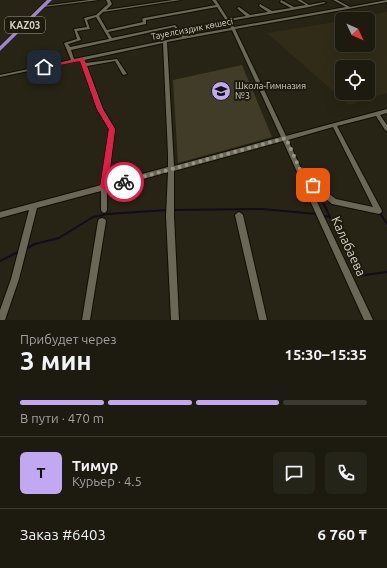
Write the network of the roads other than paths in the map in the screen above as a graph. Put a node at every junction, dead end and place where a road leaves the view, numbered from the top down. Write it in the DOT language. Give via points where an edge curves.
graph roads {
  1 [pos="50,0"];
  2 [pos="97,0"];
  3 [pos="108,0"];
  4 [pos="179,0"];
  5 [pos="214,0"];
  6 [pos="287,0"];
  7 [pos="300,0"];
  8 [pos="336,0"];
  9 [pos="342,0"];
  10 [pos="387,1"];
  11 [pos="324,3"];
  12 [pos="260,5"];
  13 [pos="44,6"];
  14 [pos="218,6"];
  15 [pos="309,6"];
  16 [pos="239,8"];
  17 [pos="293,8"];
  18 [pos="350,8"];
  19 [pos="103,11"];
  20 [pos="280,11"];
  21 [pos="271,12"];
  22 [pos="259,14"];
  23 [pos="97,16"];
  24 [pos="248,16"];
  25 [pos="291,18"];
  26 [pos="227,20"];
  27 [pos="269,22"];
  28 [pos="140,24"];
  29 [pos="233,29"];
  30 [pos="106,32"];
  31 [pos="146,32"];
  32 [pos="13,37"];
  33 [pos="184,37"];
  34 [pos="111,40"];
  35 [pos="165,41"];
  36 [pos="0,44"];
  37 [pos="68,48"];
  38 [pos="0,49"];
  39 [pos="73,61"];
  40 [pos="83,62"];
  41 [pos="125,74"];
  42 [pos="0,76"];
  43 [pos="387,111"];
  44 [pos="377,114"];
  45 [pos="334,125"];
  46 [pos="387,129"];
  47 [pos="286,138"];
  48 [pos="170,169"];
  49 [pos="303,176"];
  50 [pos="104,187"];
  51 [pos="34,206"];
  52 [pos="104,210"];
  53 [pos="0,215"];
  54 [pos="239,215"];
  55 [pos="102,221"];
  56 [pos="1,320"];
  57 [pos="86,320"];
  58 [pos="176,320"];
  59 [pos="262,320"];
  60 [pos="369,320"];
  1 -- 13 [label="highway, KАZ03"];
  2 -- 13 [label="street"];
  3 -- 19 [label="street" via="110,4"];
  4 -- 19 [label="street"];
  5 -- 14 [label="street, Калабаева"];
  6 -- 17 [label="street" via="281,1"];
  7 -- 15 [label="street"];
  8 -- 9 [label="street"];
  8 -- 18 [label="street"];
  10 -- 18 [label="street, Тауелсиздик көшесі"];
  11 -- 15 [label="street"];
  12 -- 21 [label="street"];
  13 -- 32 [label="highway, KАZ03"];
  14 -- 26 [label="street, Калабаева"];
  14 -- 28 [label="street" via="144,19 145,23"];
  15 -- 17 [label="street"];
  16 -- 24 [label="street"];
  17 -- 20 [label="street"];
  18 -- 25 [label="street, Тауелсиздик көшесі"];
  19 -- 23 [label="street"];
  20 -- 21 [label="street"];
  20 -- 25 [label="street"];
  21 -- 22 [label="street"];
  22 -- 24 [label="street"];
  22 -- 27 [label="street"];
  23 -- 30 [label="street"];
  23 -- 37 [label="street" via="85,19 89,28 75,30 78,40 66,43"];
  24 -- 26 [label="street"];
  25 -- 27 [label="street, Тауелсиздик көшесі"];
  26 -- 29 [label="street, Калабаева"];
  27 -- 29 [label="street, Тауелсиздик көшесі"];
  28 -- 30 [label="street"];
  28 -- 31 [label="street"];
  29 -- 33 [label="street, Тауелсиздик көшесі"];
  29 -- 47 [label="street, Калабаева"];
  30 -- 34 [label="street"];
  31 -- 33 [label="street" via="175,26"];
  31 -- 34 [label="street"];
  32 -- 36 [label="highway, KАZ03"];
  32 -- 38 [label="highway, KАZ03"];
  33 -- 35 [label="street, Тауелсиздик көшесі"];
  34 -- 37 [label="street"];
  35 -- 40 [label="street, Тауелсиздик көшесі"];
  35 -- 48 [label="street"];
  37 -- 39 [label="street"];
  39 -- 40 [label="street, Тауелсиздик көшесі"];
  39 -- 42 [label="street, Тауелсиздик көшесі"];
  40 -- 41 [label="street" via="116,60"];
  40 -- 50 [label="street" via="100,109 112,129"];
  43 -- 44 [label="street"];
  44 -- 45 [label="street"];
  44 -- 46 [label="street"];
  45 -- 47 [label="street"];
  45 -- 49 [label="street" via="379,211 334,202"];
  47 -- 48 [label="street"];
  47 -- 49 [label="street, Калабаева"];
  48 -- 50 [label="street"];
  48 -- 58 [label="street"];
  49 -- 60 [label="street, Калабаева"];
  50 -- 51 [label="street"];
  50 -- 52 [label="street"];
  51 -- 53 [label="street"];
  51 -- 56 [label="street" via="15,280"];
  54 -- 59 [label="street"];
  55 -- 57 [label="street"];
}
